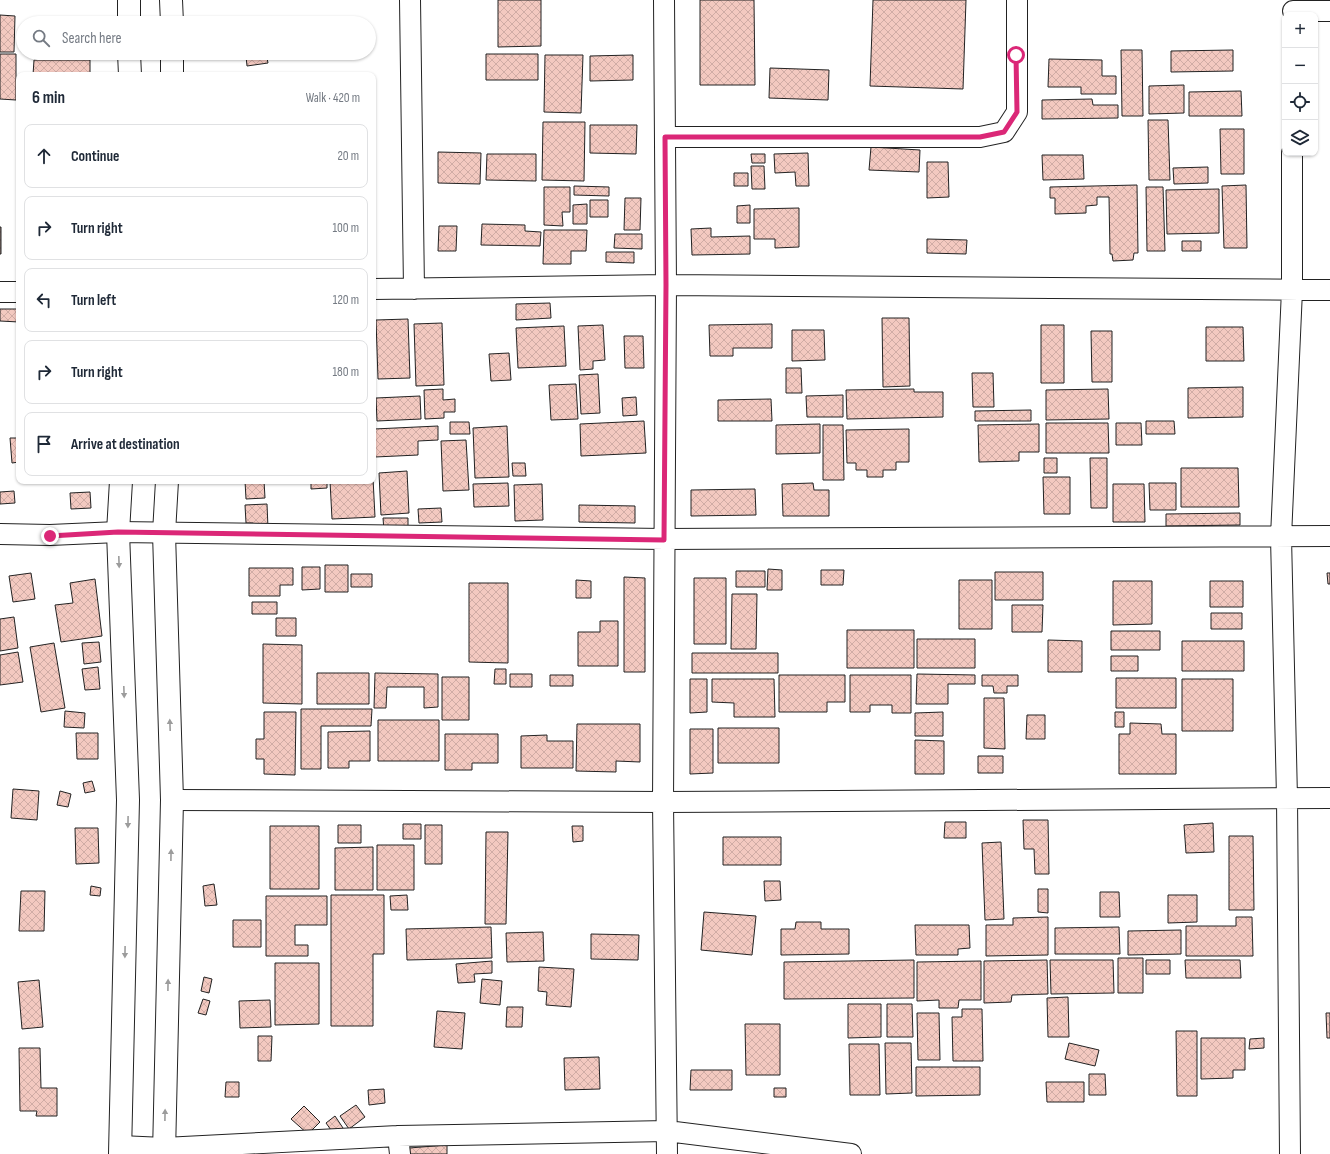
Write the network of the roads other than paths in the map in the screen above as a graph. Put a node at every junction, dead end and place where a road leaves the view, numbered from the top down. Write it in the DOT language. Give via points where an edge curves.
graph roads {
  1 [pos="129,0"];
  2 [pos="171,0"];
  3 [pos="410,0"];
  4 [pos="664,0"];
  5 [pos="1016,0"];
  6 [pos="1293,9"];
  7 [pos="1330,11"];
  8 [pos="129,16"];
  9 [pos="172,16"];
  10 [pos="129,60"];
  11 [pos="172,60"];
  12 [pos="130,72"];
  13 [pos="172,72"];
  14 [pos="665,137"];
  15 [pos="1292,156"];
  16 [pos="666,285"];
  17 [pos="376,289"];
  18 [pos="414,289"];
  19 [pos="1292,290"];
  20 [pos="1330,290"];
  21 [pos="0,292"];
  22 [pos="16,292"];
  23 [pos="121,484"];
  24 [pos="167,484"];
  25 [pos="118,532"];
  26 [pos="164,533"];
  27 [pos="0,534"];
  28 [pos="1330,536"];
  29 [pos="1281,537"];
  30 [pos="664,540"];
  31 [pos="1288,798"];
  32 [pos="1330,798"];
  33 [pos="172,800"];
  34 [pos="663,802"];
  35 [pos="667,1131"];
  36 [pos="399,1145"];
  37 [pos="120,1150"];
  38 [pos="164,1151"];
  39 [pos="667,1154"];
  40 [pos="851,1154"];
  41 [pos="1290,1154"];
  1 -- 8 [label="highway"];
  2 -- 9 [label="highway"];
  3 -- 18 [label="street"];
  4 -- 14 [label="street"];
  5 -- 14 [label="street" via="1017,112 1004,132 980,137"];
  6 -- 7 [label="street"];
  10 -- 12 [label="highway"];
  11 -- 13 [label="highway"];
  14 -- 16 [label="street"];
  15 -- 19 [label="street"];
  16 -- 18 [label="street"];
  16 -- 19 [label="street"];
  16 -- 30 [label="street"];
  17 -- 18 [label="street"];
  19 -- 20 [label="street"];
  19 -- 29 [label="street"];
  21 -- 22 [label="street"];
  23 -- 25 [label="highway"];
  24 -- 26 [label="highway"];
  25 -- 26 [label="street"];
  25 -- 27 [label="street" via="50,536"];
  25 -- 37 [label="highway, one-way" via="128,800"];
  26 -- 30 [label="street"];
  33 -- 26 [label="highway, one-way"];
  28 -- 29 [label="street"];
  29 -- 30 [label="street"];
  29 -- 31 [label="street"];
  30 -- 34 [label="street"];
  31 -- 32 [label="street"];
  31 -- 34 [label="street"];
  31 -- 41 [label="street"];
  33 -- 34 [label="street"];
  38 -- 33 [label="highway, one-way"];
  34 -- 35 [label="street"];
  35 -- 36 [label="street"];
  35 -- 39 [label="street"];
  35 -- 40 [label="street"];
  36 -- 38 [label="street"];
  37 -- 38 [label="street"];
}
